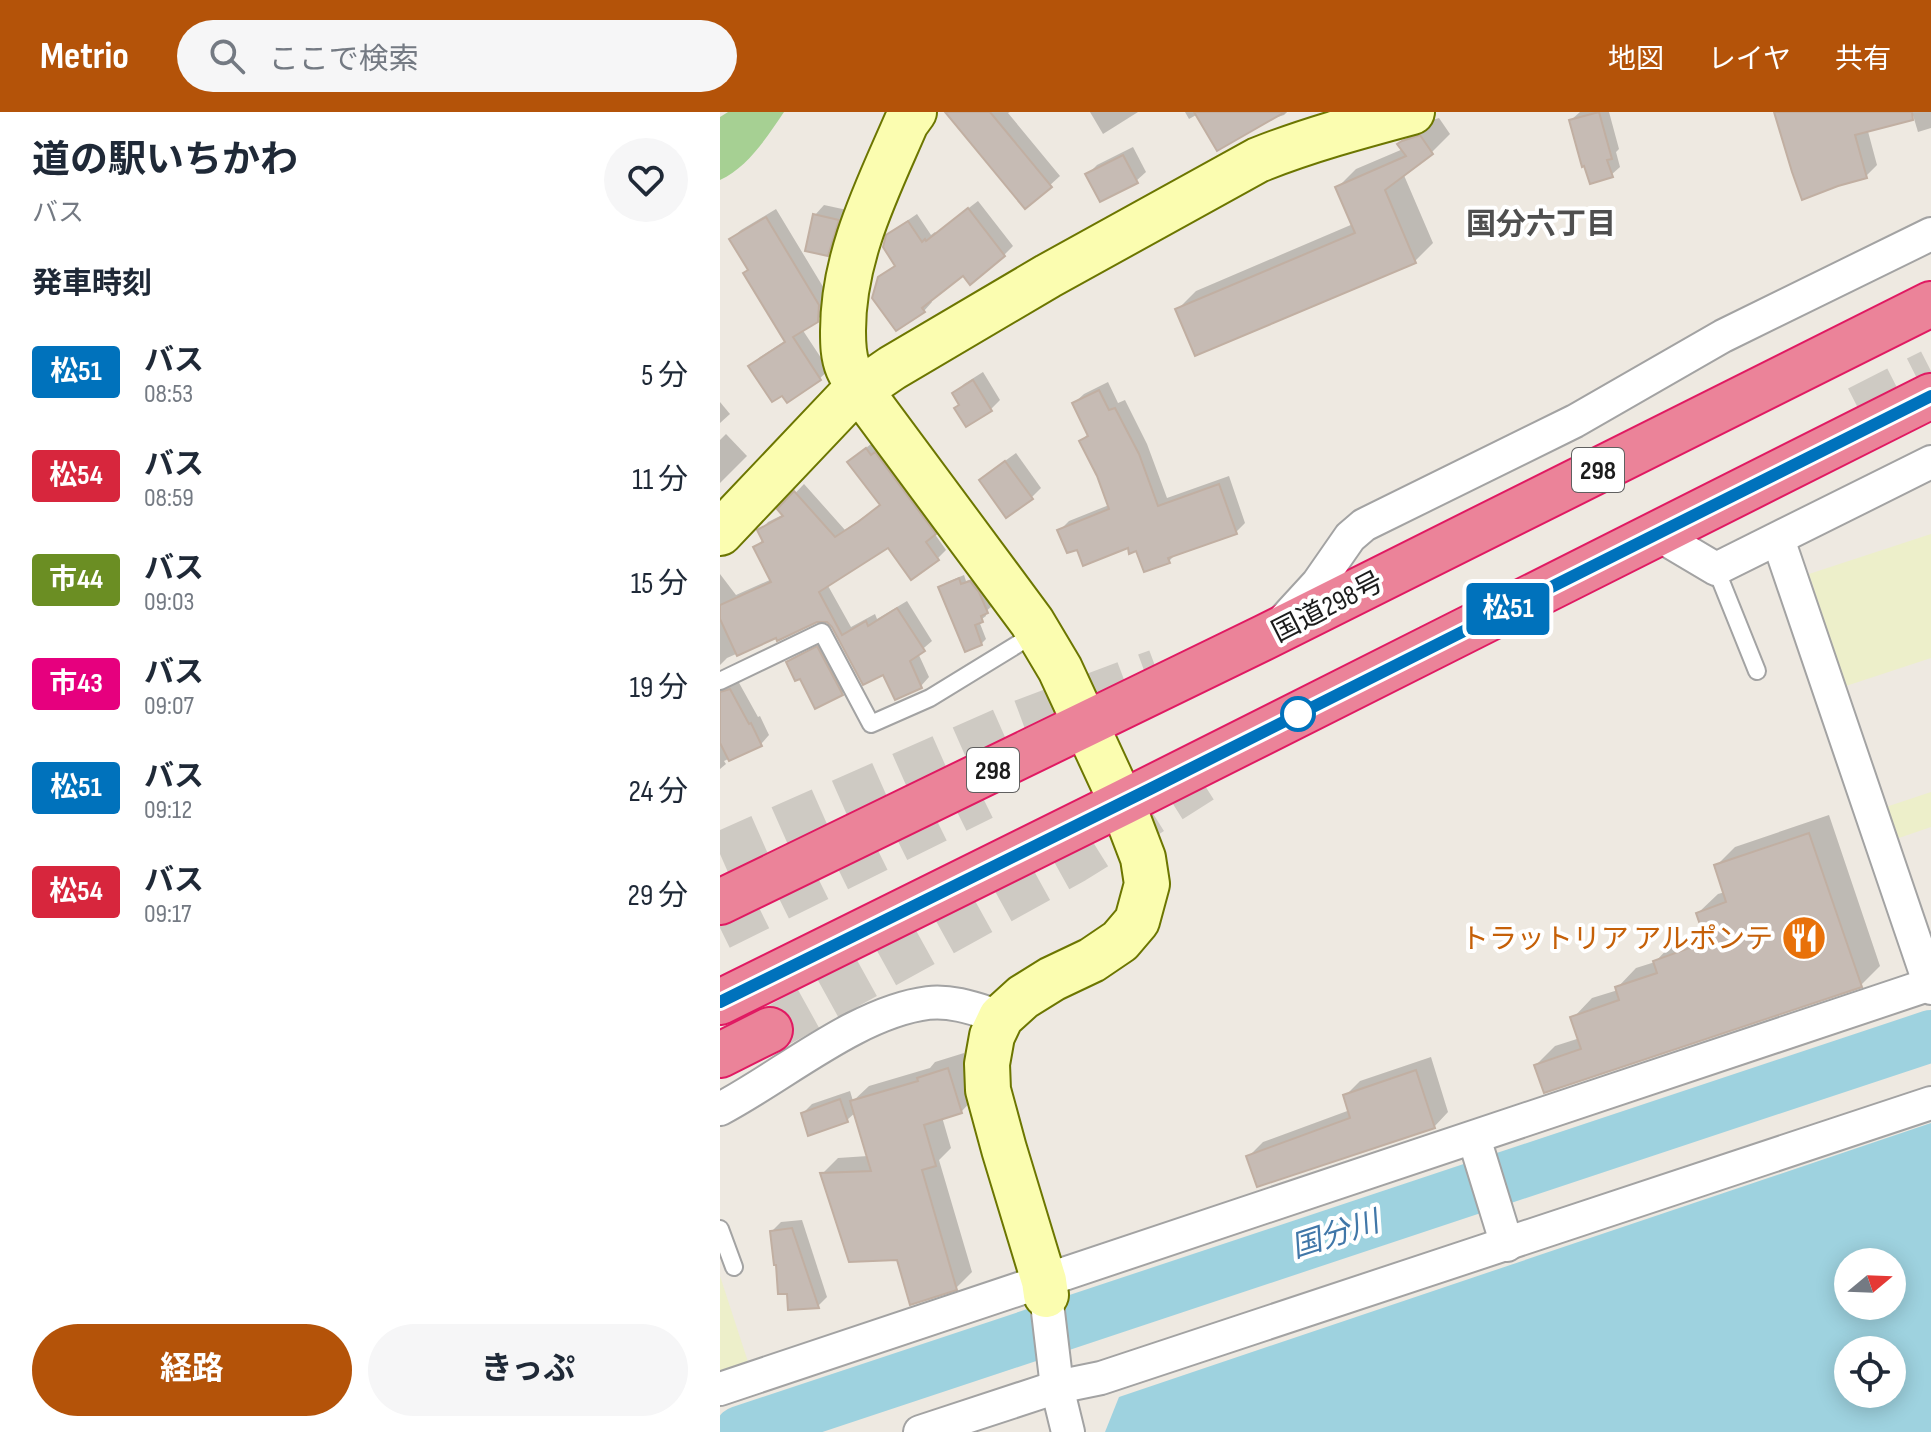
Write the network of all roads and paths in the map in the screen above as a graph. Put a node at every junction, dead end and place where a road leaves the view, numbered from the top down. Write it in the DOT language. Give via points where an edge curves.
graph roads {
  1 [pos="914,112"];
  2 [pos="1412,112"];
  3 [pos="1368,118"];
  4 [pos="1931,234"];
  5 [pos="1931,304"];
  6 [pos="860,390"];
  7 [pos="1931,396"];
  8 [pos="1931,462"];
  9 [pos="720,533"];
  10 [pos="1657,534"];
  11 [pos="1778,539"];
  12 [pos="1716,569"];
  13 [pos="1265,637"];
  14 [pos="1018,644"];
  15 [pos="1757,671"];
  16 [pos="720,681"];
  17 [pos="1086,724"];
  18 [pos="1122,803"];
  19 [pos="720,902"];
  20 [pos="1931,985"];
  21 [pos="720,1002"];
  22 [pos="1001,1017"];
  23 [pos="770,1030"];
  24 [pos="720,1055"];
  25 [pos="1931,1103"];
  26 [pos="720,1109"];
  27 [pos="1475,1143"];
  28 [pos="720,1229"];
  29 [pos="1503,1231"];
  30 [pos="734,1267"];
  31 [pos="1045,1288"];
  32 [pos="1056,1374"];
  33 [pos="720,1389"];
  34 [pos="920,1432"];
  35 [pos="1068,1432"];
  1 -- 6 [label="street" via="864,221 850,268 843,346"];
  2 -- 3 [label="street"];
  3 -- 6 [label="street" via="1258,160 1048,276"];
  4 -- 13 [label="street" via="1723,336 1575,421 1364,525 1299,606"];
  5 -- 13 [label="highway, 国道298号 / 298"];
  6 -- 9 [label="street"];
  6 -- 17 [label="street" via="1032,622"];
  7 -- 10 [label="highway"];
  8 -- 11 [label="street"];
  10 -- 12 [label="street"];
  10 -- 18 [label="highway"];
  11 -- 12 [label="street"];
  11 -- 20 [label="street"];
  12 -- 15 [label="lane"];
  13 -- 17 [label="highway, 国道298号 / 298"];
  14 -- 16 [label="lane" via="930,698 871,724 822,632"];
  17 -- 18 [label="street"];
  17 -- 19 [label="highway, 国道298号 / 298"];
  18 -- 21 [label="highway"];
  18 -- 22 [label="street" via="1147,884 1137,921 1120,941 1023,997"];
  20 -- 27 [label="street"];
  22 -- 26 [label="street" via="930,1002 900,1010 870,1020"];
  22 -- 31 [label="street" via="987,1064 988,1090"];
  23 -- 24 [label="highway"];
  25 -- 29 [label="street"];
  27 -- 29 [label="street"];
  27 -- 31 [label="street"];
  28 -- 30 [label="lane"];
  29 -- 32 [label="street" via="1101,1378"];
  31 -- 32 [label="street"];
  31 -- 33 [label="street"];
  32 -- 34 [label="street"];
  32 -- 35 [label="street"];
}
